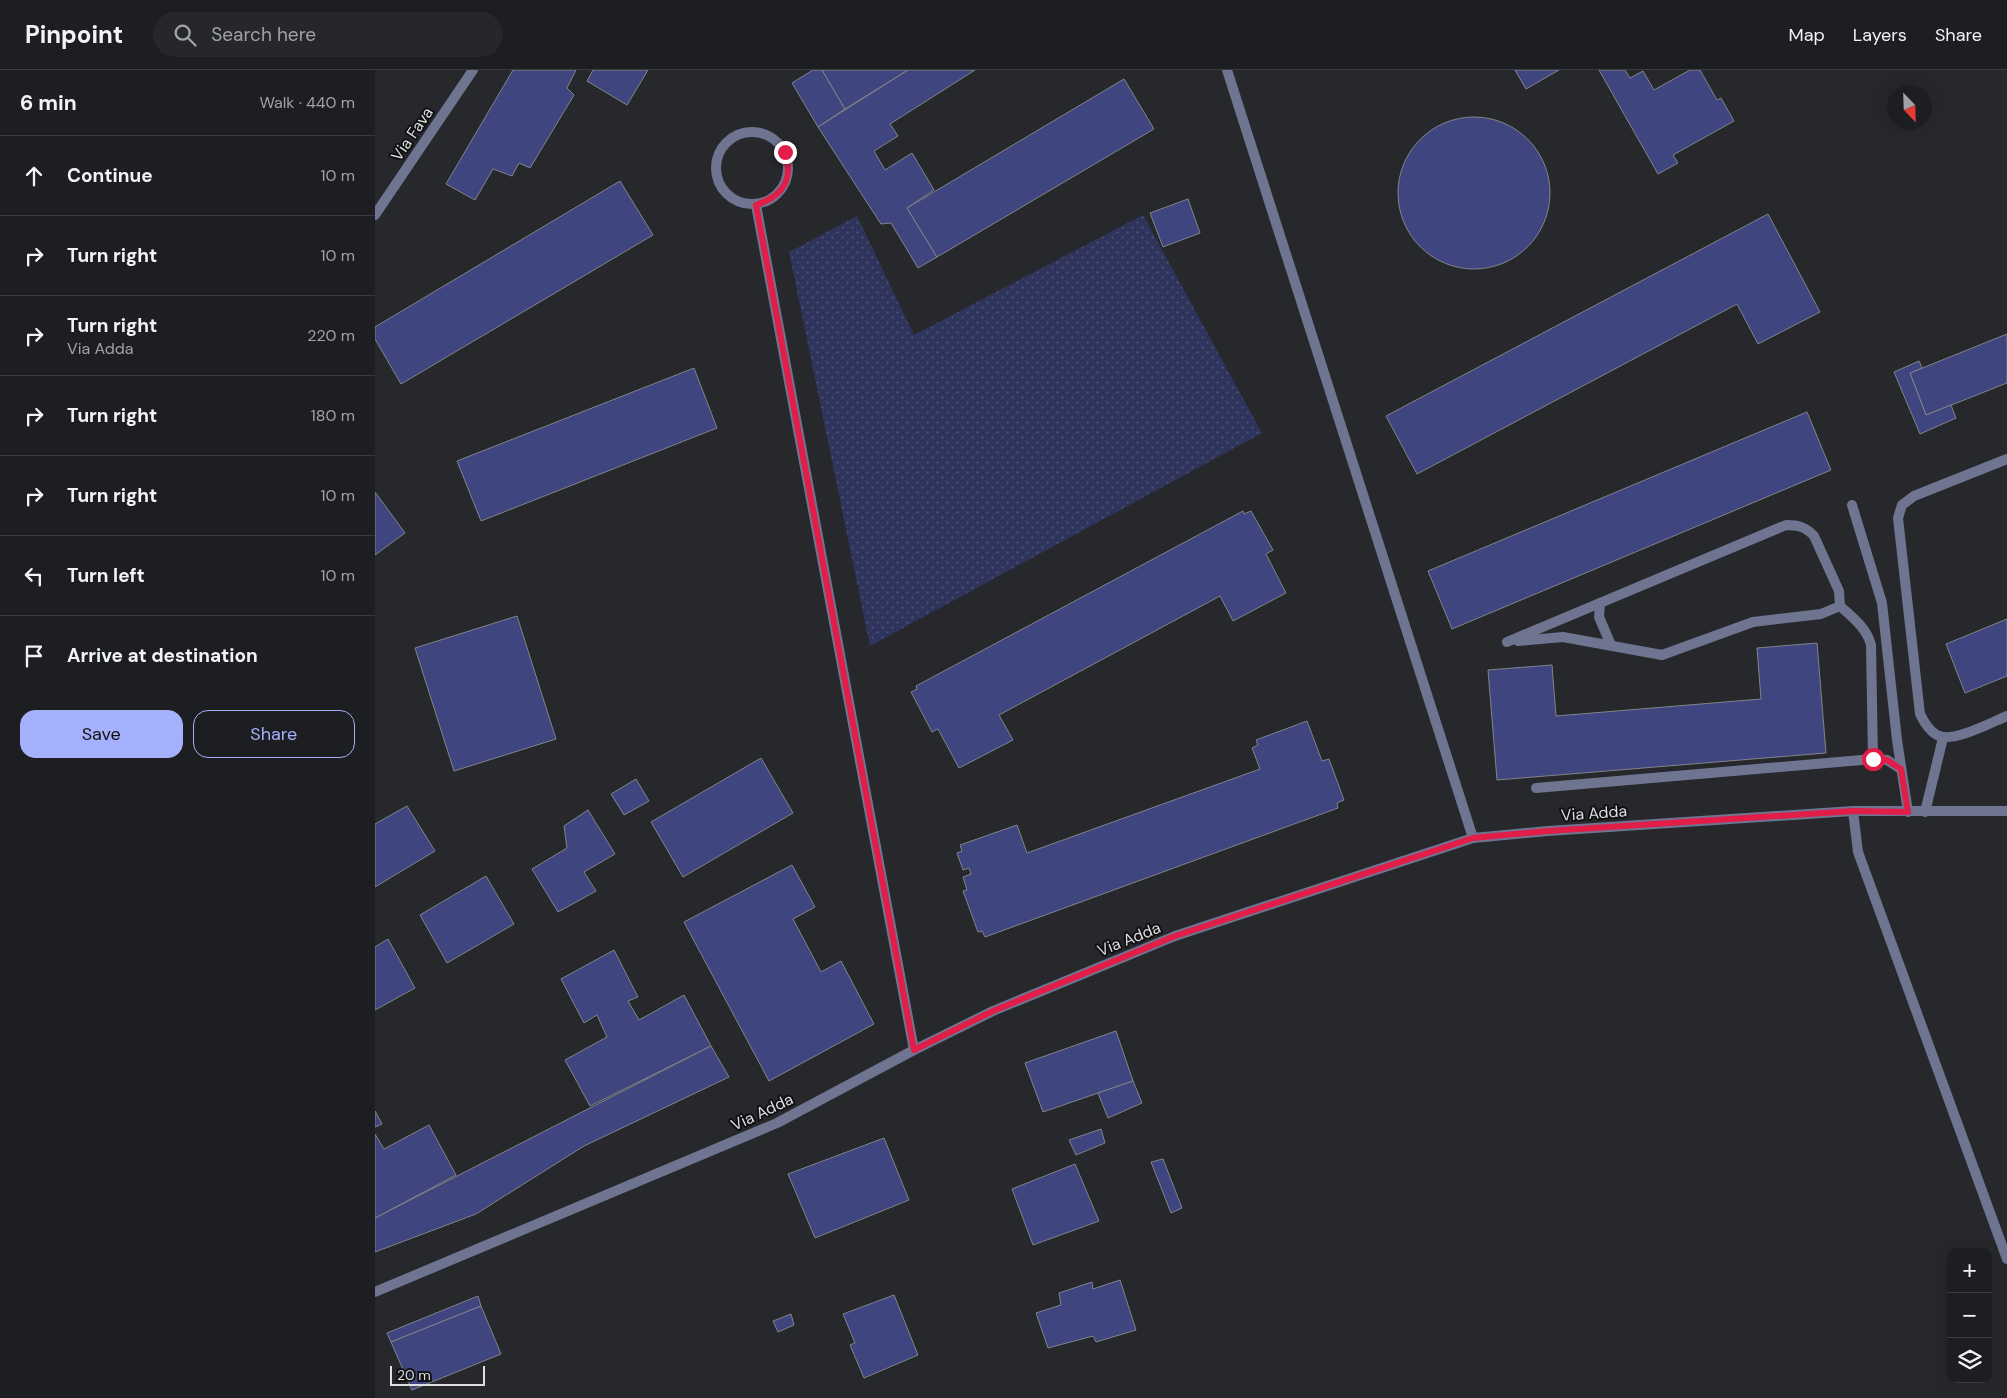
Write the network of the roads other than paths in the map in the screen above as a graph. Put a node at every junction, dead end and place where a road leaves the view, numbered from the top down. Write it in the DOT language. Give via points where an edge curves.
graph roads {
  1 [pos="473,70"];
  2 [pos="1227,70"];
  3 [pos="756,205"];
  4 [pos="375,215"];
  5 [pos="2007,459"];
  6 [pos="1852,505"];
  7 [pos="1600,604"];
  8 [pos="1840,606"];
  9 [pos="1611,645"];
  10 [pos="2007,716"];
  11 [pos="1943,738"];
  12 [pos="1873,759"];
  13 [pos="1901,769"];
  14 [pos="1536,788"];
  15 [pos="1853,811"];
  16 [pos="2007,811"];
  17 [pos="1908,812"];
  18 [pos="1925,812"];
  19 [pos="1473,838"];
  20 [pos="914,1050"];
  21 [pos="2007,1259"];
  22 [pos="375,1292"];
  1 -- 4 [label="street, Via Fava"];
  2 -- 19 [label="street"];
  3 -- 3 [label="street" via="777,195 784,186 789,164 785,152 774,139 757,132 744,133 723,146 715,168 724,192 733,200"];
  3 -- 20 [label="street"];
  5 -- 11 [label="street" via="1914,496 1902,505 1899,518 1920,714 1925,724"];
  6 -- 13 [label="street" via="1882,603"];
  7 -- 8 [label="street" via="1795,525 1808,529 1815,536 1839,591"];
  7 -- 9 [label="street" via="1599,617"];
  7 -- 9 [label="street" via="1507,642 1563,637"];
  8 -- 9 [label="street" via="1821,614 1753,622 1662,655"];
  8 -- 12 [label="street" via="1868,635 1871,645"];
  10 -- 11 [label="street" via="1954,737"];
  11 -- 18 [label="street"];
  12 -- 13 [label="street" via="1887,760"];
  12 -- 14 [label="street"];
  13 -- 17 [label="street"];
  15 -- 17 [label="street, Via Adda"];
  15 -- 19 [label="street, Via Adda"];
  15 -- 21 [label="street" via="1858,852"];
  16 -- 18 [label="street, Via Adda"];
  17 -- 18 [label="street, Via Adda"];
  19 -- 20 [label="street, Via Adda" via="1175,936 993,1011"];
  20 -- 22 [label="street, Via Adda" via="777,1123"];
}
